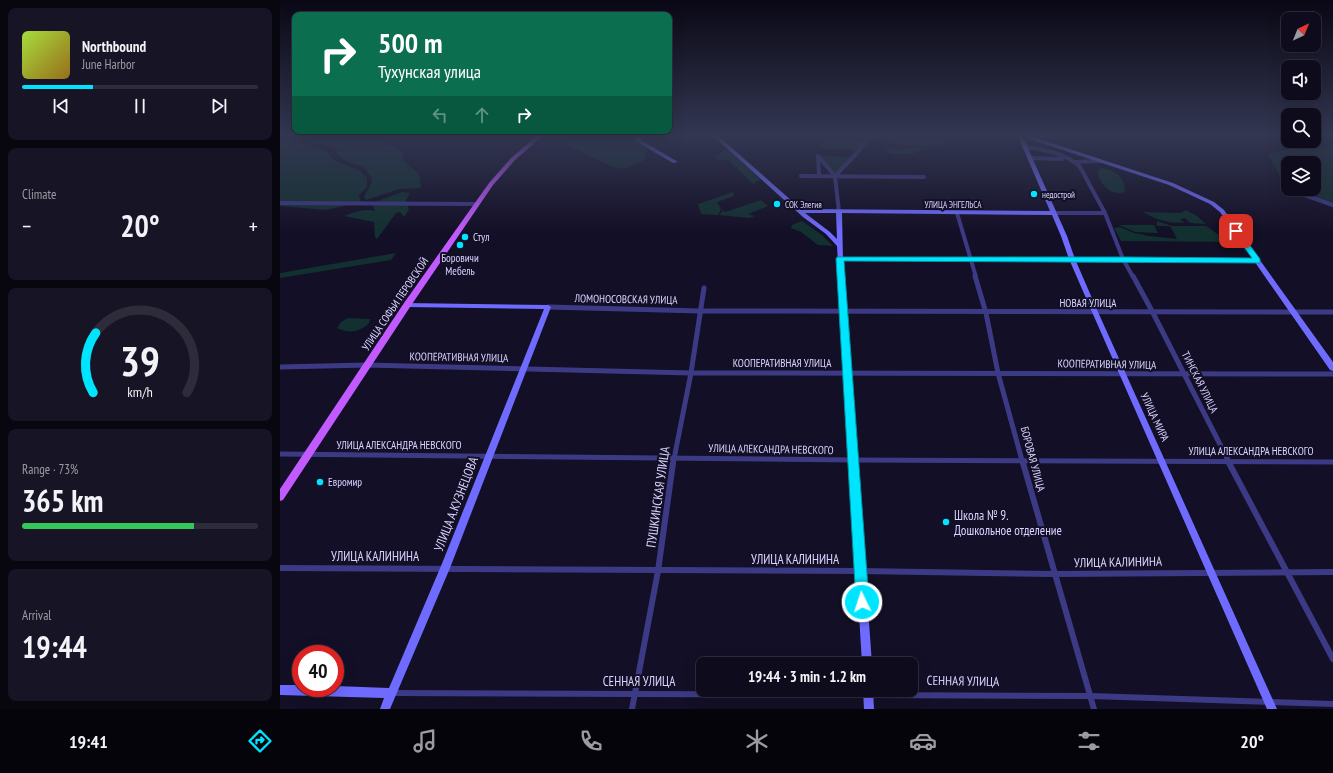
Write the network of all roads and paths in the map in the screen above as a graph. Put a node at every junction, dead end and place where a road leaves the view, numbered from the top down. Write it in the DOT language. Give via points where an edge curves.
graph roads {
  1 [pos="506,167"];
  2 [pos="750,167"];
  3 [pos="819,167"];
  4 [pos="827,167"];
  5 [pos="843,167"];
  6 [pos="1033,167"];
  7 [pos="1080,167"];
  8 [pos="1119,167"];
  9 [pos="819,175"];
  10 [pos="801,176"];
  11 [pos="835,176"];
  12 [pos="924,178"];
  13 [pos="1307,196"];
  14 [pos="280,203"];
  15 [pos="477,204"];
  16 [pos="1333,205"];
  17 [pos="800,211"];
  18 [pos="839,212"];
  19 [pos="1105,212"];
  20 [pos="957,213"];
  21 [pos="1054,213"];
  22 [pos="839,245"];
  23 [pos="840,259"];
  24 [pos="1072,259"];
  25 [pos="1123,259"];
  26 [pos="970,260"];
  27 [pos="1258,261"];
  28 [pos="704,288"];
  29 [pos="407,305"];
  30 [pos="548,307"];
  31 [pos="700,311"];
  32 [pos="844,311"];
  33 [pos="1152,311"];
  34 [pos="1294,311"];
  35 [pos="986,312"];
  36 [pos="1095,312"];
  37 [pos="1333,312"];
  38 [pos="367,365"];
  39 [pos="280,367"];
  40 [pos="525,368"];
  41 [pos="1333,368"];
  42 [pos="847,372"];
  43 [pos="691,373"];
  44 [pos="998,373"];
  45 [pos="1333,374"];
  46 [pos="1123,375"];
  47 [pos="1185,375"];
  48 [pos="280,454"];
  49 [pos="308,454"];
  50 [pos="488,456"];
  51 [pos="674,457"];
  52 [pos="853,460"];
  53 [pos="1023,460"];
  54 [pos="1162,460"];
  55 [pos="1228,461"];
  56 [pos="1333,462"];
  57 [pos="280,497"];
  58 [pos="280,568"];
  59 [pos="445,568"];
  60 [pos="658,571"];
  61 [pos="860,571"];
  62 [pos="1288,572"];
  63 [pos="1333,572"];
  64 [pos="1211,573"];
  65 [pos="1054,574"];
  66 [pos="866,657"];
  67 [pos="1333,659"];
  68 [pos="280,690"];
  69 [pos="392,693"];
  70 [pos="918,693"];
  71 [pos="696,694"];
  72 [pos="634,695"];
  73 [pos="1091,696"];
  74 [pos="869,697"];
  75 [pos="1333,704"];
  76 [pos="1270,705"];
  77 [pos="385,709"];
  78 [pos="632,709"];
  79 [pos="870,709"];
  80 [pos="1094,709"];
  1 -- 15 [label="main road, УЛИЦА СОФЬИ ПЕРОВСКОЙ"];
  2 -- 17 [label="main road"];
  3 -- 9 [label="street"];
  4 -- 11 [label="street"];
  5 -- 11 [label="street"];
  6 -- 21 [label="main road, УЛИЦА МИРА"];
  7 -- 19 [label="street, ТИНСКАЯ УЛИЦА"];
  8 -- 27 [label="main road" via="1171,184 1212,203 1222,211"];
  9 -- 10 [label="street"];
  9 -- 11 [label="street"];
  11 -- 12 [label="street"];
  11 -- 18 [label="street"];
  13 -- 16 [label="street"];
  14 -- 15 [label="street"];
  15 -- 29 [label="main road, УЛИЦА СОФЬИ ПЕРОВСКОЙ"];
  17 -- 18 [label="main road, УЛИЦА ЭНГЕЛЬСА"];
  17 -- 22 [label="main road"];
  18 -- 20 [label="main road, УЛИЦА ЭНГЕЛЬСА"];
  18 -- 22 [label="main road"];
  19 -- 21 [label="street, УЛИЦА ЭНГЕЛЬСА"];
  19 -- 25 [label="street, ТИНСКАЯ УЛИЦА"];
  20 -- 21 [label="main road, УЛИЦА ЭНГЕЛЬСА"];
  20 -- 26 [label="street, БОРОВАЯ УЛИЦА"];
  21 -- 24 [label="main road, УЛИЦА МИРА"];
  22 -- 23 [label="main road"];
  23 -- 26 [label="street"];
  23 -- 32 [label="main road"];
  24 -- 25 [label="street"];
  24 -- 26 [label="street"];
  24 -- 36 [label="main road, УЛИЦА МИРА"];
  25 -- 27 [label="street"];
  25 -- 33 [label="street, ТИНСКАЯ УЛИЦА"];
  26 -- 35 [label="street, БОРОВАЯ УЛИЦА"];
  27 -- 34 [label="main road"];
  28 -- 31 [label="street, ПУШКИНСКАЯ УЛИЦА"];
  29 -- 30 [label="main road, ЛОМОНОСОВСКАЯ УЛИЦА"];
  29 -- 38 [label="main road, УЛИЦА СОФЬИ ПЕРОВСКОЙ"];
  30 -- 31 [label="street, ЛОМОНОСОВСКАЯ УЛИЦА"];
  30 -- 40 [label="main road, УЛИЦА А.КУЗНЕЦОВА"];
  31 -- 32 [label="street, ЛОМОНОСОВСКАЯ УЛИЦА"];
  31 -- 43 [label="street, ПУШКИНСКАЯ УЛИЦА"];
  32 -- 35 [label="street, НОВАЯ УЛИЦА"];
  32 -- 42 [label="main road"];
  33 -- 34 [label="street, НОВАЯ УЛИЦА"];
  33 -- 36 [label="street, НОВАЯ УЛИЦА"];
  33 -- 47 [label="street, ТИНСКАЯ УЛИЦА"];
  34 -- 37 [label="street, НОВАЯ УЛИЦА"];
  34 -- 41 [label="main road"];
  35 -- 36 [label="street, НОВАЯ УЛИЦА"];
  35 -- 44 [label="street, БОРОВАЯ УЛИЦА"];
  36 -- 46 [label="main road, УЛИЦА МИРА"];
  38 -- 39 [label="street, КООПЕРАТИВНАЯ УЛИЦА"];
  38 -- 40 [label="street, КООПЕРАТИВНАЯ УЛИЦА"];
  38 -- 49 [label="main road, УЛИЦА СОФЬИ ПЕРОВСКОЙ"];
  40 -- 43 [label="street, КООПЕРАТИВНАЯ УЛИЦА"];
  40 -- 50 [label="main road, УЛИЦА А.КУЗНЕЦОВА"];
  42 -- 43 [label="street, КООПЕРАТИВНАЯ УЛИЦА"];
  42 -- 44 [label="street, КООПЕРАТИВНАЯ УЛИЦА"];
  42 -- 52 [label="main road"];
  43 -- 51 [label="street, ПУШКИНСКАЯ УЛИЦА"];
  44 -- 46 [label="street, КООПЕРАТИВНАЯ УЛИЦА"];
  44 -- 53 [label="street, БОРОВАЯ УЛИЦА"];
  45 -- 47 [label="street, КООПЕРАТИВНАЯ УЛИЦА"];
  46 -- 47 [label="street, КООПЕРАТИВНАЯ УЛИЦА"];
  46 -- 54 [label="main road, УЛИЦА МИРА"];
  47 -- 55 [label="street, ТИНСКАЯ УЛИЦА"];
  48 -- 49 [label="street, УЛИЦА АЛЕКСАНДРА НЕВСКОГО"];
  49 -- 50 [label="street, УЛИЦА АЛЕКСАНДРА НЕВСКОГО"];
  49 -- 57 [label="main road, УЛИЦА СОФЬИ ПЕРОВСКОЙ"];
  50 -- 51 [label="street, УЛИЦА АЛЕКСАНДРА НЕВСКОГО"];
  50 -- 59 [label="main road, УЛИЦА А.КУЗНЕЦОВА"];
  51 -- 52 [label="street, УЛИЦА АЛЕКСАНДРА НЕВСКОГО"];
  51 -- 60 [label="street, ПУШКИНСКАЯ УЛИЦА"];
  52 -- 53 [label="street, УЛИЦА АЛЕКСАНДРА НЕВСКОГО"];
  52 -- 61 [label="main road"];
  53 -- 54 [label="street, УЛИЦА АЛЕКСАНДРА НЕВСКОГО"];
  53 -- 65 [label="street, БОРОВАЯ УЛИЦА"];
  54 -- 55 [label="street, УЛИЦА АЛЕКСАНДРА НЕВСКОГО"];
  54 -- 64 [label="main road, УЛИЦА МИРА"];
  55 -- 56 [label="street, УЛИЦА АЛЕКСАНДРА НЕВСКОГО"];
  55 -- 62 [label="street, ТИНСКАЯ УЛИЦА"];
  58 -- 59 [label="street, УЛИЦА КАЛИНИНА"];
  59 -- 60 [label="street, УЛИЦА КАЛИНИНА"];
  59 -- 69 [label="main road, УЛИЦА А.КУЗНЕЦОВА"];
  60 -- 61 [label="street, УЛИЦА КАЛИНИНА"];
  60 -- 72 [label="street, ПУШКИНСКАЯ УЛИЦА"];
  61 -- 65 [label="street, УЛИЦА КАЛИНИНА"];
  61 -- 66 [label="main road"];
  62 -- 63 [label="street, УЛИЦА КАЛИНИНА"];
  62 -- 64 [label="street, УЛИЦА КАЛИНИНА"];
  62 -- 67 [label="street, ТИНСКАЯ УЛИЦА"];
  64 -- 65 [label="street, УЛИЦА КАЛИНИНА"];
  64 -- 76 [label="main road, УЛИЦА МИРА"];
  65 -- 73 [label="street, БОРОВАЯ УЛИЦА"];
  68 -- 69 [label="main road, СЕННАЯ УЛИЦА"];
  69 -- 72 [label="street, СЕННАЯ УЛИЦА"];
  69 -- 77 [label="main road, УЛИЦА А.КУЗНЕЦОВА"];
  70 -- 73 [label="street, СЕННАЯ УЛИЦА"];
  71 -- 72 [label="street, СЕННАЯ УЛИЦА"];
  72 -- 78 [label="street, ПУШКИНСКАЯ УЛИЦА"];
  73 -- 76 [label="street, СЕННАЯ УЛИЦА"];
  73 -- 80 [label="street, БОРОВАЯ УЛИЦА"];
  74 -- 79 [label="main road"];
  75 -- 76 [label="street, СЕННАЯ УЛИЦА"];
}
